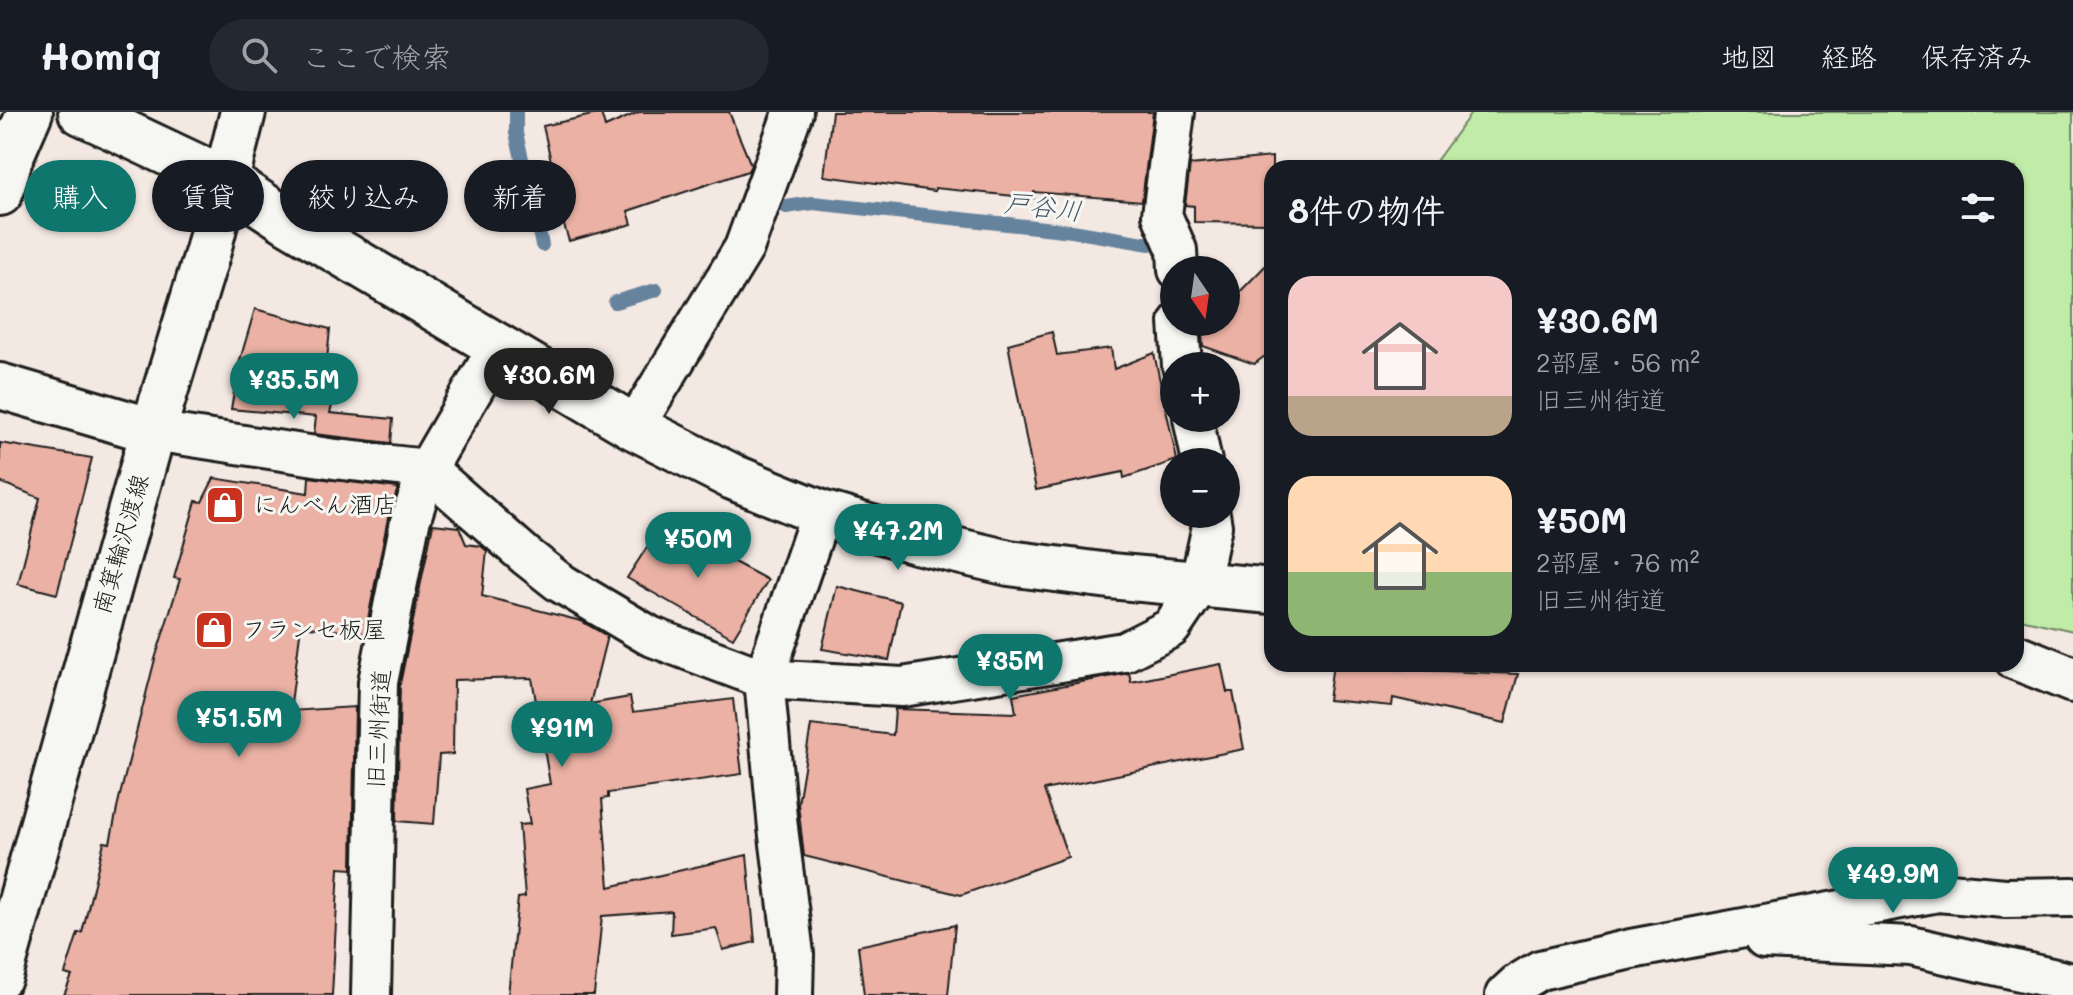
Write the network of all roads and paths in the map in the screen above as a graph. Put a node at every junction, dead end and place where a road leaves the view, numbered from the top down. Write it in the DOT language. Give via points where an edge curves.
graph roads {
  1 [pos="30,112"];
  2 [pos="81,112"];
  3 [pos="243,112"];
  4 [pos="793,112"];
  5 [pos="1175,112"];
  6 [pos="183,160"];
  7 [pos="230,160"];
  8 [pos="0,193"];
  9 [pos="264,206"];
  10 [pos="213,232"];
  11 [pos="1177,256"];
  12 [pos="498,347"];
  13 [pos="0,386"];
  14 [pos="634,427"];
  15 [pos="153,431"];
  16 [pos="427,469"];
  17 [pos="821,513"];
  18 [pos="1211,528"];
  19 [pos="1199,586"];
  20 [pos="1264,590"];
  21 [pos="2024,660"];
  22 [pos="764,679"];
  23 [pos="2073,680"];
  24 [pos="2073,897"];
  25 [pos="1702,936"];
  26 [pos="0,976"];
  27 [pos="2073,983"];
  28 [pos="371,995"];
  29 [pos="793,995"];
  30 [pos="1505,995"];
  1 -- 8 [label="street"];
  2 -- 6 [label="street"];
  3 -- 7 [label="street, 南箕輪沢渡線"];
  4 -- 14 [label="street" via="744,248"];
  5 -- 11 [label="street" via="1162,215"];
  9 -- 12 [label="street"];
  10 -- 15 [label="street, 南箕輪沢渡線"];
  12 -- 14 [label="street"];
  12 -- 16 [label="street, 旧三州街道"];
  13 -- 15 [label="street"];
  14 -- 17 [label="street" via="733,477"];
  15 -- 16 [label="street"];
  15 -- 26 [label="street, 南箕輪沢渡線"];
  16 -- 22 [label="street" via="559,582 650,636"];
  16 -- 28 [label="street, 旧三州街道" via="410,522 378,682"];
  17 -- 19 [label="street" via="1009,563"];
  17 -- 22 [label="street"];
  18 -- 19 [label="street"];
  19 -- 20 [label="street"];
  19 -- 22 [label="street" via="1171,628 1124,652 902,687"];
  21 -- 23 [label="street"];
  22 -- 29 [label="street" via="794,954"];
  24 -- 25 [label="street" via="1938,892"];
  25 -- 27 [label="street" via="1911,946"];
  25 -- 30 [label="street" via="1540,970"];
}
